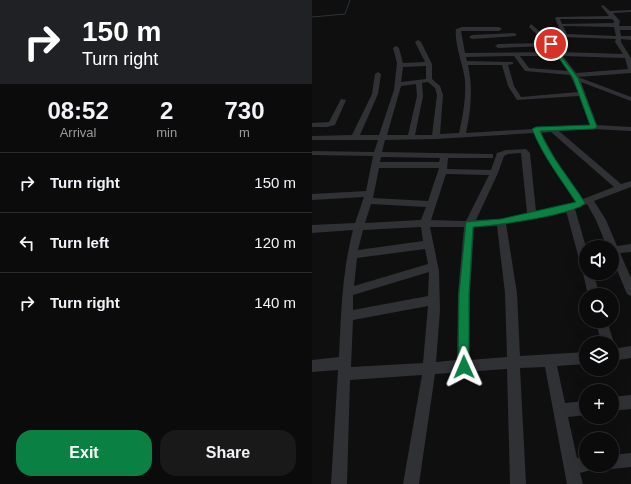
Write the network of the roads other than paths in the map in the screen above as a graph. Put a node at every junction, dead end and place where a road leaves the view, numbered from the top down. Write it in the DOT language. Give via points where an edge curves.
graph roads {
  1 [pos="603,6"];
  2 [pos="631,11"];
  3 [pos="609,12"];
  4 [pos="614,17"];
  5 [pos="560,24"];
  6 [pos="531,26"];
  7 [pos="617,26"];
  8 [pos="499,28"];
  9 [pos="509,28"];
  10 [pos="631,28"];
  11 [pos="514,35"];
  12 [pos="472,37"];
  13 [pos="631,38"];
  14 [pos="619,39"];
  15 [pos="418,42"];
  16 [pos="551,44"];
  17 [pos="498,46"];
  18 [pos="522,46"];
  19 [pos="396,48"];
  20 [pos="594,48"];
  21 [pos="631,50"];
  22 [pos="625,53"];
  23 [pos="518,54"];
  24 [pos="525,54"];
  25 [pos="559,54"];
  26 [pos="462,55"];
  27 [pos="598,55"];
  28 [pos="521,62"];
  29 [pos="605,62"];
  30 [pos="464,63"];
  31 [pos="505,63"];
  32 [pos="429,64"];
  33 [pos="400,65"];
  34 [pos="631,71"];
  35 [pos="378,74"];
  36 [pos="574,75"];
  37 [pos="429,80"];
  38 [pos="419,81"];
  39 [pos="398,84"];
  40 [pos="583,94"];
  41 [pos="631,99"];
  42 [pos="343,100"];
  43 [pos="312,125"];
  44 [pos="594,127"];
  45 [pos="536,129"];
  46 [pos="552,129"];
  47 [pos="631,129"];
  48 [pos="462,136"];
  49 [pos="411,137"];
  50 [pos="436,137"];
  51 [pos="312,138"];
  52 [pos="355,138"];
  53 [pos="382,138"];
  54 [pos="312,153"];
  55 [pos="377,154"];
  56 [pos="490,156"];
  57 [pos="443,164"];
  58 [pos="376,165"];
  59 [pos="494,173"];
  60 [pos="631,184"];
  61 [pos="620,188"];
  62 [pos="312,196"];
  63 [pos="369,197"];
  64 [pos="585,201"];
  65 [pos="431,204"];
  66 [pos="570,207"];
  67 [pos="532,215"];
  68 [pos="425,222"];
  69 [pos="501,222"];
  70 [pos="469,224"];
  71 [pos="359,226"];
  72 [pos="312,229"];
  73 [pos="579,240"];
  74 [pos="610,240"];
  75 [pos="430,244"];
  76 [pos="631,248"];
  77 [pos="619,249"];
  78 [pos="352,255"];
  79 [pos="619,259"];
  80 [pos="433,267"];
  81 [pos="628,276"];
  82 [pos="631,291"];
  83 [pos="348,292"];
  84 [pos="434,300"];
  85 [pos="346,316"];
  86 [pos="631,352"];
  87 [pos="619,353"];
  88 [pos="579,359"];
  89 [pos="550,361"];
  90 [pos="512,364"];
  91 [pos="312,366"];
  92 [pos="464,367"];
  93 [pos="344,368"];
  94 [pos="429,369"];
  95 [pos="631,402"];
  96 [pos="619,403"];
  97 [pos="579,409"];
  98 [pos="560,411"];
  99 [pos="631,460"];
  100 [pos="619,461"];
  101 [pos="579,466"];
  102 [pos="339,484"];
  103 [pos="411,484"];
  104 [pos="518,484"];
  105 [pos="575,484"];
  1 -- 3 [label="street"];
  2 -- 3 [label="street"];
  3 -- 4 [label="street"];
  4 -- 5 [label="street" via="557,18"];
  4 -- 7 [label="street"];
  5 -- 7 [label="street"];
  5 -- 14 [label="street" via="565,36"];
  6 -- 16 [label="street"];
  7 -- 10 [label="street"];
  7 -- 14 [label="street"];
  8 -- 26 [label="street" via="459,29"];
  9 -- 11 [label="street"];
  11 -- 12 [label="street"];
  11 -- 18 [label="street"];
  13 -- 14 [label="street"];
  14 -- 22 [label="street" via="618,42"];
  15 -- 32 [label="street"];
  16 -- 18 [label="street"];
  16 -- 25 [label="street"];
  17 -- 18 [label="street"];
  18 -- 24 [label="street"];
  19 -- 33 [label="street"];
  20 -- 27 [label="street"];
  21 -- 22 [label="street"];
  22 -- 27 [label="street"];
  22 -- 34 [label="street"];
  23 -- 24 [label="street"];
  23 -- 26 [label="street"];
  23 -- 28 [label="street" via="516,55"];
  24 -- 25 [label="street"];
  25 -- 27 [label="street"];
  25 -- 36 [label="street"];
  26 -- 30 [label="street"];
  27 -- 29 [label="street"];
  28 -- 31 [label="street"];
  28 -- 36 [label="street" via="527,70"];
  30 -- 31 [label="street"];
  30 -- 48 [label="street" via="468,81 467,113"];
  31 -- 40 [label="street" via="511,86 519,99"];
  32 -- 33 [label="street"];
  32 -- 37 [label="street"];
  33 -- 39 [label="street"];
  34 -- 36 [label="street" via="612,69"];
  35 -- 52 [label="street" via="375,94"];
  36 -- 40 [label="street"];
  36 -- 41 [label="street"];
  37 -- 38 [label="street"];
  37 -- 50 [label="street" via="438,87 440,95"];
  38 -- 39 [label="street"];
  38 -- 49 [label="street" via="420,96"];
  39 -- 53 [label="street"];
  40 -- 44 [label="street"];
  42 -- 43 [label="street" via="332,123"];
  44 -- 46 [label="street"];
  44 -- 47 [label="street"];
  45 -- 46 [label="street"];
  45 -- 48 [label="street"];
  45 -- 64 [label="street" via="555,167"];
  46 -- 61 [label="street"];
  48 -- 50 [label="street"];
  49 -- 50 [label="street"];
  49 -- 53 [label="street"];
  51 -- 52 [label="street"];
  52 -- 53 [label="street"];
  53 -- 55 [label="street"];
  54 -- 55 [label="street"];
  55 -- 57 [label="street"];
  55 -- 58 [label="street"];
  56 -- 57 [label="street"];
  57 -- 58 [label="street"];
  57 -- 59 [label="street"];
  57 -- 65 [label="street"];
  58 -- 63 [label="street"];
  59 -- 67 [label="street" via="503,153 526,153"];
  59 -- 70 [label="street"];
  60 -- 61 [label="street"];
  61 -- 64 [label="street"];
  62 -- 63 [label="street"];
  63 -- 65 [label="street"];
  63 -- 71 [label="street"];
  64 -- 66 [label="street"];
  64 -- 74 [label="street" via="601,220"];
  65 -- 68 [label="street"];
  66 -- 67 [label="street"];
  66 -- 73 [label="street"];
  67 -- 69 [label="street"];
  68 -- 70 [label="street"];
  68 -- 71 [label="street"];
  68 -- 75 [label="street"];
  69 -- 70 [label="street"];
  69 -- 90 [label="street" via="511,293"];
  70 -- 92 [label="street" via="464,294"];
  71 -- 72 [label="street"];
  71 -- 78 [label="street"];
  75 -- 78 [label="street"];
  75 -- 80 [label="street"];
  76 -- 77 [label="street"];
  78 -- 83 [label="street"];
  79 -- 81 [label="street"];
  80 -- 83 [label="street"];
  80 -- 84 [label="street"];
  81 -- 82 [label="street"];
  83 -- 85 [label="street"];
  84 -- 85 [label="street"];
  84 -- 94 [label="street"];
  85 -- 93 [label="street"];
  86 -- 87 [label="street"];
  88 -- 89 [label="street"];
  89 -- 90 [label="street"];
  89 -- 98 [label="street"];
  90 -- 92 [label="street"];
  90 -- 104 [label="street"];
  91 -- 93 [label="street"];
  92 -- 94 [label="street"];
  93 -- 94 [label="street"];
  93 -- 102 [label="street"];
  94 -- 103 [label="street"];
  95 -- 96 [label="street"];
  97 -- 98 [label="street"];
  98 -- 101 [label="street"];
  99 -- 100 [label="street"];
  101 -- 105 [label="street"];
}
